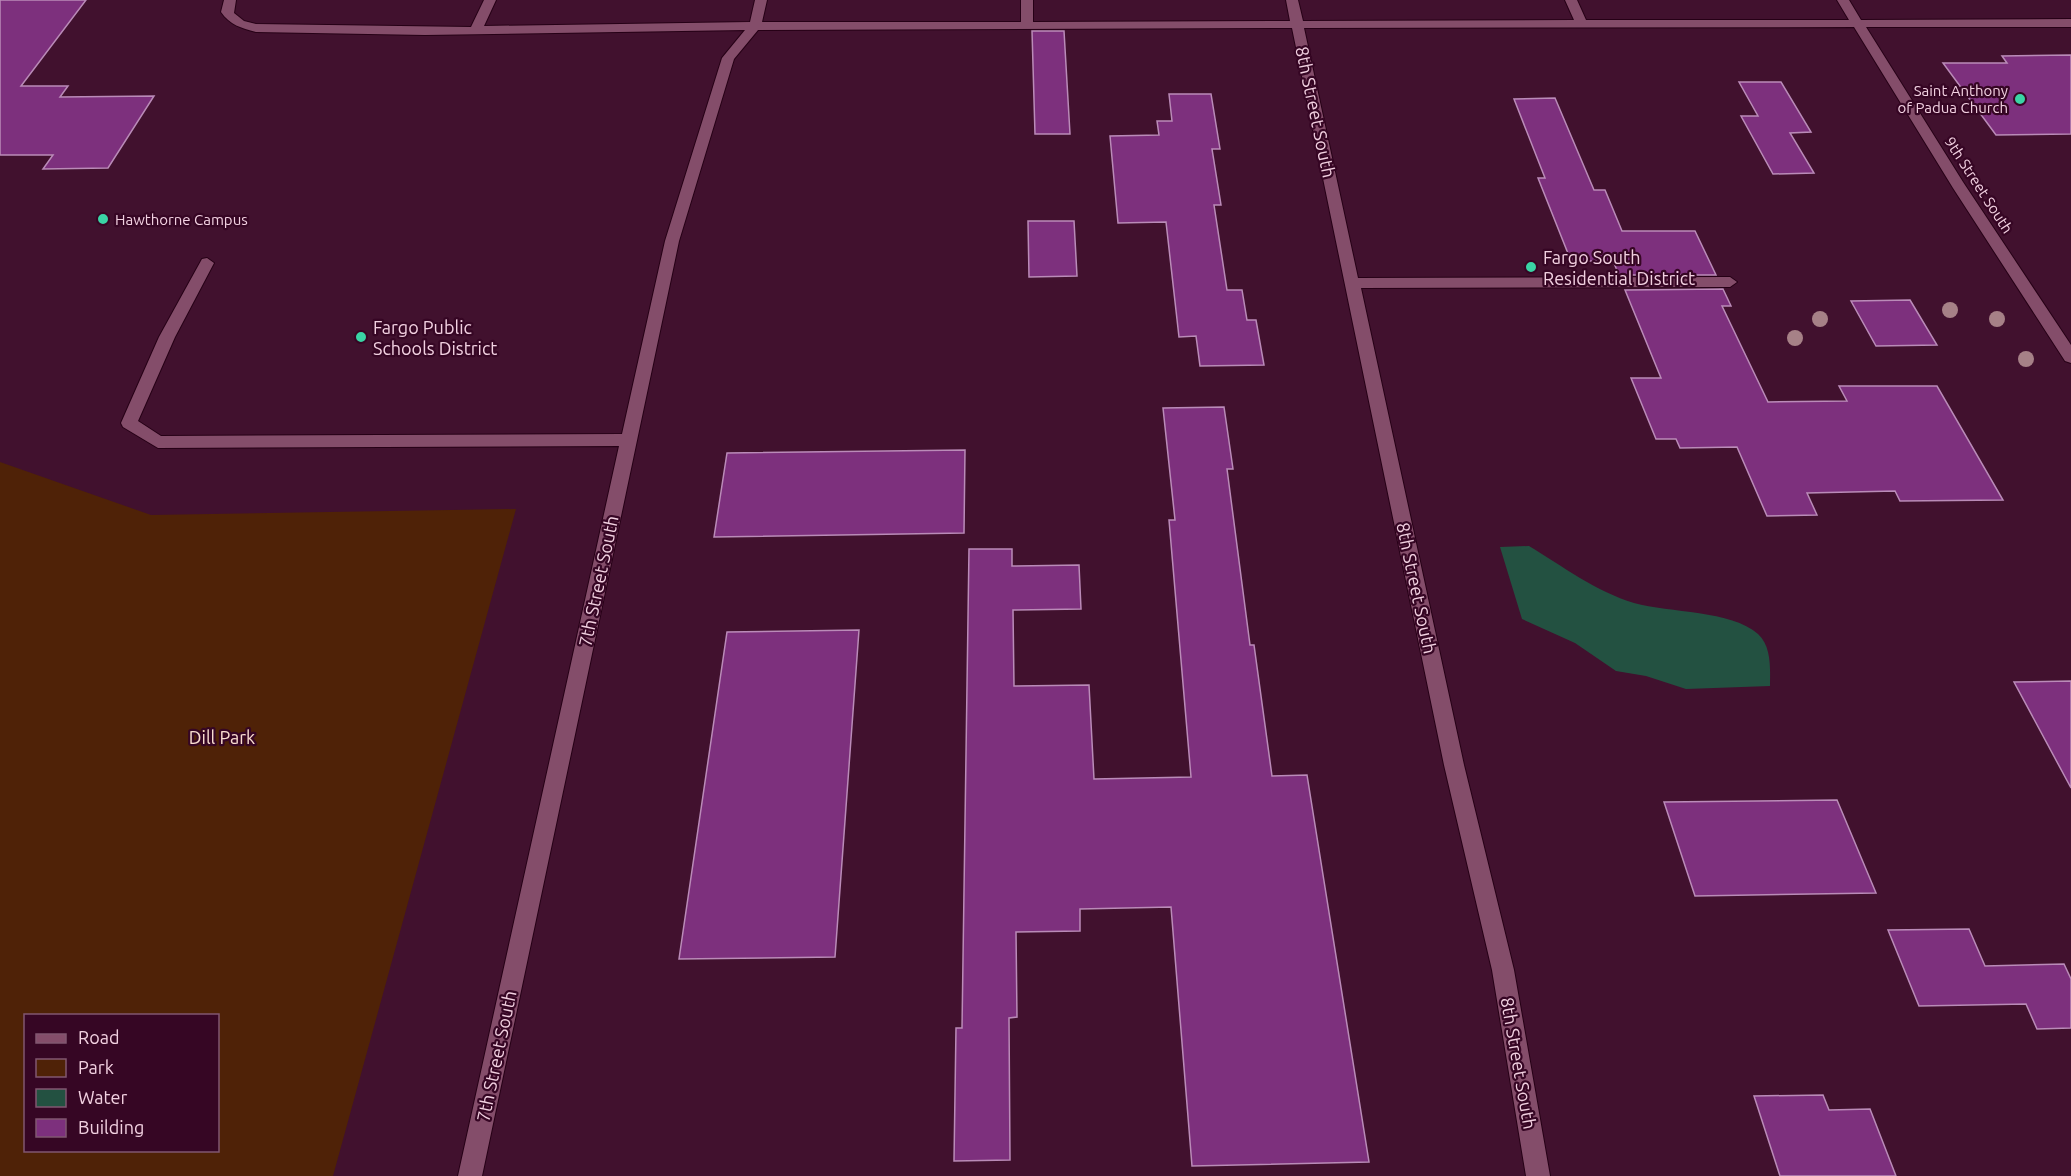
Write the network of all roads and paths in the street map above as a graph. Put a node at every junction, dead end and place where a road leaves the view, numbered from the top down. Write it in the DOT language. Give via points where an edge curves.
graph roads {
  1 [pos="230,0"];
  2 [pos="490,0"];
  3 [pos="761,0"];
  4 [pos="1027,0"];
  5 [pos="1292,0"];
  6 [pos="1571,0"];
  7 [pos="1843,0"];
  8 [pos="2071,23"];
  9 [pos="1858,24"];
  10 [pos="1582,25"];
  11 [pos="755,26"];
  12 [pos="1027,26"];
  13 [pos="1297,26"];
  14 [pos="476,30"];
  15 [pos="207,262"];
  16 [pos="1730,282"];
  17 [pos="1352,283"];
  18 [pos="2071,357"];
  19 [pos="629,440"];
  20 [pos="470,1176"];
  21 [pos="1538,1176"];
  1 -- 14 [label="street" via="227,12 231,19 256,28"];
  2 -- 14 [label="street"];
  3 -- 11 [label="street, 7th Street South"];
  4 -- 12 [label="street"];
  5 -- 13 [label="street, 8th Street South"];
  6 -- 10 [label="street"];
  7 -- 9 [label="street, 9th Street South"];
  8 -- 9 [label="street"];
  9 -- 10 [label="street"];
  9 -- 18 [label="street, 9th Street South"];
  10 -- 13 [label="street"];
  11 -- 12 [label="street"];
  11 -- 14 [label="street"];
  11 -- 19 [label="street, 7th Street South" via="728,58 672,241"];
  12 -- 13 [label="street"];
  13 -- 17 [label="street, 8th Street South"];
  15 -- 19 [label="street" via="166,337 129,423 158,442"];
  16 -- 17 [label="street"];
  17 -- 21 [label="street, 8th Street South" via="1454,765 1503,970"];
  19 -- 20 [label="street, 7th Street South"];
}
